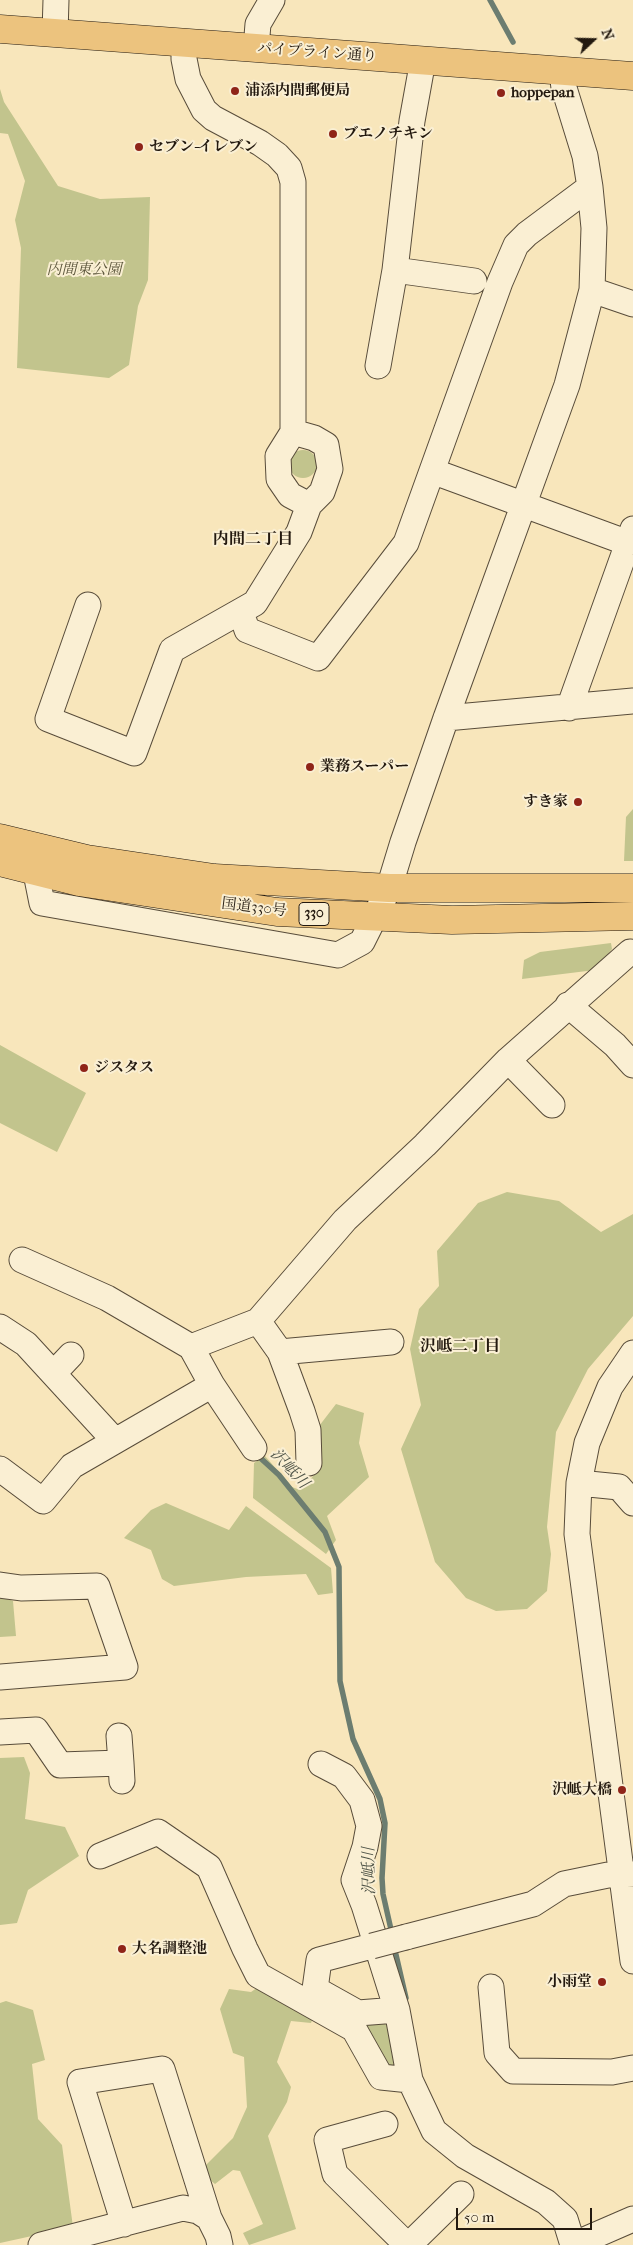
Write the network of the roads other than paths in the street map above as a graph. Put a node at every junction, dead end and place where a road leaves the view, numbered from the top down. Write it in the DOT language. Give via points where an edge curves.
graph roads {
  1 [pos="56,0"];
  2 [pos="272,0"];
  3 [pos="0,29"];
  4 [pos="55,33"];
  5 [pos="184,43"];
  6 [pos="256,48"];
  7 [pos="422,60"];
  8 [pos="556,71"];
  9 [pos="633,76"];
  10 [pos="590,187"];
  11 [pos="395,270"];
  12 [pos="474,281"];
  13 [pos="592,290"];
  14 [pos="633,304"];
  15 [pos="378,366"];
  16 [pos="292,432"];
  17 [pos="432,471"];
  18 [pos="309,505"];
  19 [pos="522,505"];
  20 [pos="630,536"];
  21 [pos="88,606"];
  22 [pos="241,612"];
  23 [pos="633,701"];
  24 [pos="569,708"];
  25 [pos="446,718"];
  26 [pos="0,838"];
  27 [pos="0,862"];
  28 [pos="36,873"];
  29 [pos="389,888"];
  30 [pos="633,888"];
  31 [pos="633,916"];
  32 [pos="376,917"];
  33 [pos="630,952"];
  34 [pos="568,1005"];
  35 [pos="508,1060"];
  36 [pos="633,1065"];
  37 [pos="552,1105"];
  38 [pos="22,1260"];
  39 [pos="258,1321"];
  40 [pos="0,1327"];
  41 [pos="390,1342"];
  42 [pos="191,1347"];
  43 [pos="280,1352"];
  44 [pos="633,1353"];
  45 [pos="71,1355"];
  46 [pos="54,1373"];
  47 [pos="626,1378"];
  48 [pos="212,1385"];
  49 [pos="115,1441"];
  50 [pos="254,1448"];
  51 [pos="310,1463"];
  52 [pos="0,1469"];
  53 [pos="579,1483"];
  54 [pos="633,1503"];
  55 [pos="0,1585"];
  56 [pos="0,1677"];
  57 [pos="0,1732"];
  58 [pos="119,1736"];
  59 [pos="322,1764"];
  60 [pos="100,1856"];
  61 [pos="627,1874"];
  62 [pos="633,1961"];
  63 [pos="491,1987"];
  64 [pos="397,2010"];
  65 [pos="633,2068"];
  66 [pos="410,2080"];
  67 [pos="386,2124"];
  68 [pos="461,2194"];
  69 [pos="209,2218"];
  70 [pos="633,2219"];
  71 [pos="124,2224"];
  72 [pos="581,2242"];
  73 [pos="41,2245"];
  74 [pos="220,2245"];
  75 [pos="408,2245"];
  1 -- 4 [label="street"];
  2 -- 6 [label="street" via="258,24"];
  3 -- 4 [label="main road, パイプライン通り"];
  4 -- 5 [label="main road, パイプライン通り"];
  5 -- 6 [label="main road, パイプライン通り"];
  5 -- 16 [label="street" via="188,79 204,110 277,155 288,168 293,182"];
  6 -- 7 [label="main road, パイプライン通り"];
  7 -- 8 [label="main road, パイプライン通り"];
  7 -- 11 [label="street"];
  8 -- 9 [label="main road, パイプライン通り"];
  8 -- 10 [label="street" via="584,156"];
  10 -- 13 [label="street" via="594,238"];
  10 -- 17 [label="street" via="516,245"];
  11 -- 12 [label="street"];
  11 -- 15 [label="street"];
  13 -- 14 [label="street"];
  13 -- 19 [label="street" via="567,384"];
  16 -- 18 [label="street" via="278,456 279,479 290,494"];
  16 -- 18 [label="street" via="326,445 330,469 322,492"];
  17 -- 19 [label="street"];
  17 -- 22 [label="street" via="406,543 318,658 247,630"];
  18 -- 22 [label="street" via="299,532 254,603"];
  19 -- 20 [label="street"];
  19 -- 25 [label="street"];
  20 -- 24 [label="street"];
  21 -- 22 [label="street" via="48,719 134,753 172,650"];
  23 -- 24 [label="street"];
  24 -- 25 [label="street"];
  25 -- 29 [label="street"];
  26 -- 29 [label="main road, 国道330号 / 330" via="87,859 214,878"];
  27 -- 28 [label="main road, 国道330号 / 330"];
  28 -- 32 [label="main road, 国道330号 / 330" via="268,911"];
  28 -- 32 [label="street" via="42,903 338,955 362,942"];
  29 -- 30 [label="main road, 国道330号 / 330"];
  29 -- 32 [label="street"];
  31 -- 32 [label="main road, 国道330号 / 330" via="460,920"];
  33 -- 34 [label="street"];
  34 -- 35 [label="street"];
  34 -- 36 [label="street"];
  35 -- 37 [label="street"];
  35 -- 39 [label="street" via="425,1145 345,1220"];
  38 -- 42 [label="street" via="107,1298"];
  39 -- 42 [label="street"];
  39 -- 43 [label="street"];
  40 -- 46 [label="street" via="26,1344"];
  41 -- 43 [label="street"];
  42 -- 48 [label="street"];
  43 -- 51 [label="street" via="308,1430"];
  44 -- 47 [label="street"];
  45 -- 46 [label="street"];
  46 -- 49 [label="street"];
  47 -- 53 [label="street" via="602,1404"];
  48 -- 49 [label="street"];
  48 -- 50 [label="street"];
  49 -- 52 [label="street" via="72,1466 44,1501"];
  53 -- 54 [label="street" via="620,1487"];
  53 -- 61 [label="street" via="577,1534 585,1604 607,1766"];
  55 -- 56 [label="street" via="21,1588 97,1586 125,1667"];
  57 -- 58 [label="street" via="36,1730 60,1765 121,1772"];
  59 -- 64 [label="street" via="344,1776 362,1800 369,1826 354,1880"];
  60 -- 66 [label="street" via="158,1832 209,1867 258,1975 354,2029 381,2077"];
  61 -- 62 [label="street"];
  61 -- 64 [label="street, bridge" via="564,1884 533,1904 319,1960 315,1989 358,2013"];
  63 -- 65 [label="street" via="497,2053 513,2071 612,2072"];
  64 -- 66 [label="street"];
  66 -- 72 [label="street" via="434,2131 465,2156 546,2202 565,2219"];
  67 -- 75 [label="street" via="326,2140 335,2174"];
  68 -- 75 [label="street"];
  69 -- 71 [label="street" via="183,2208"];
  69 -- 71 [label="street" via="162,2069 80,2082"];
  69 -- 74 [label="street"];
  70 -- 72 [label="street"];
  71 -- 73 [label="street"];
}
